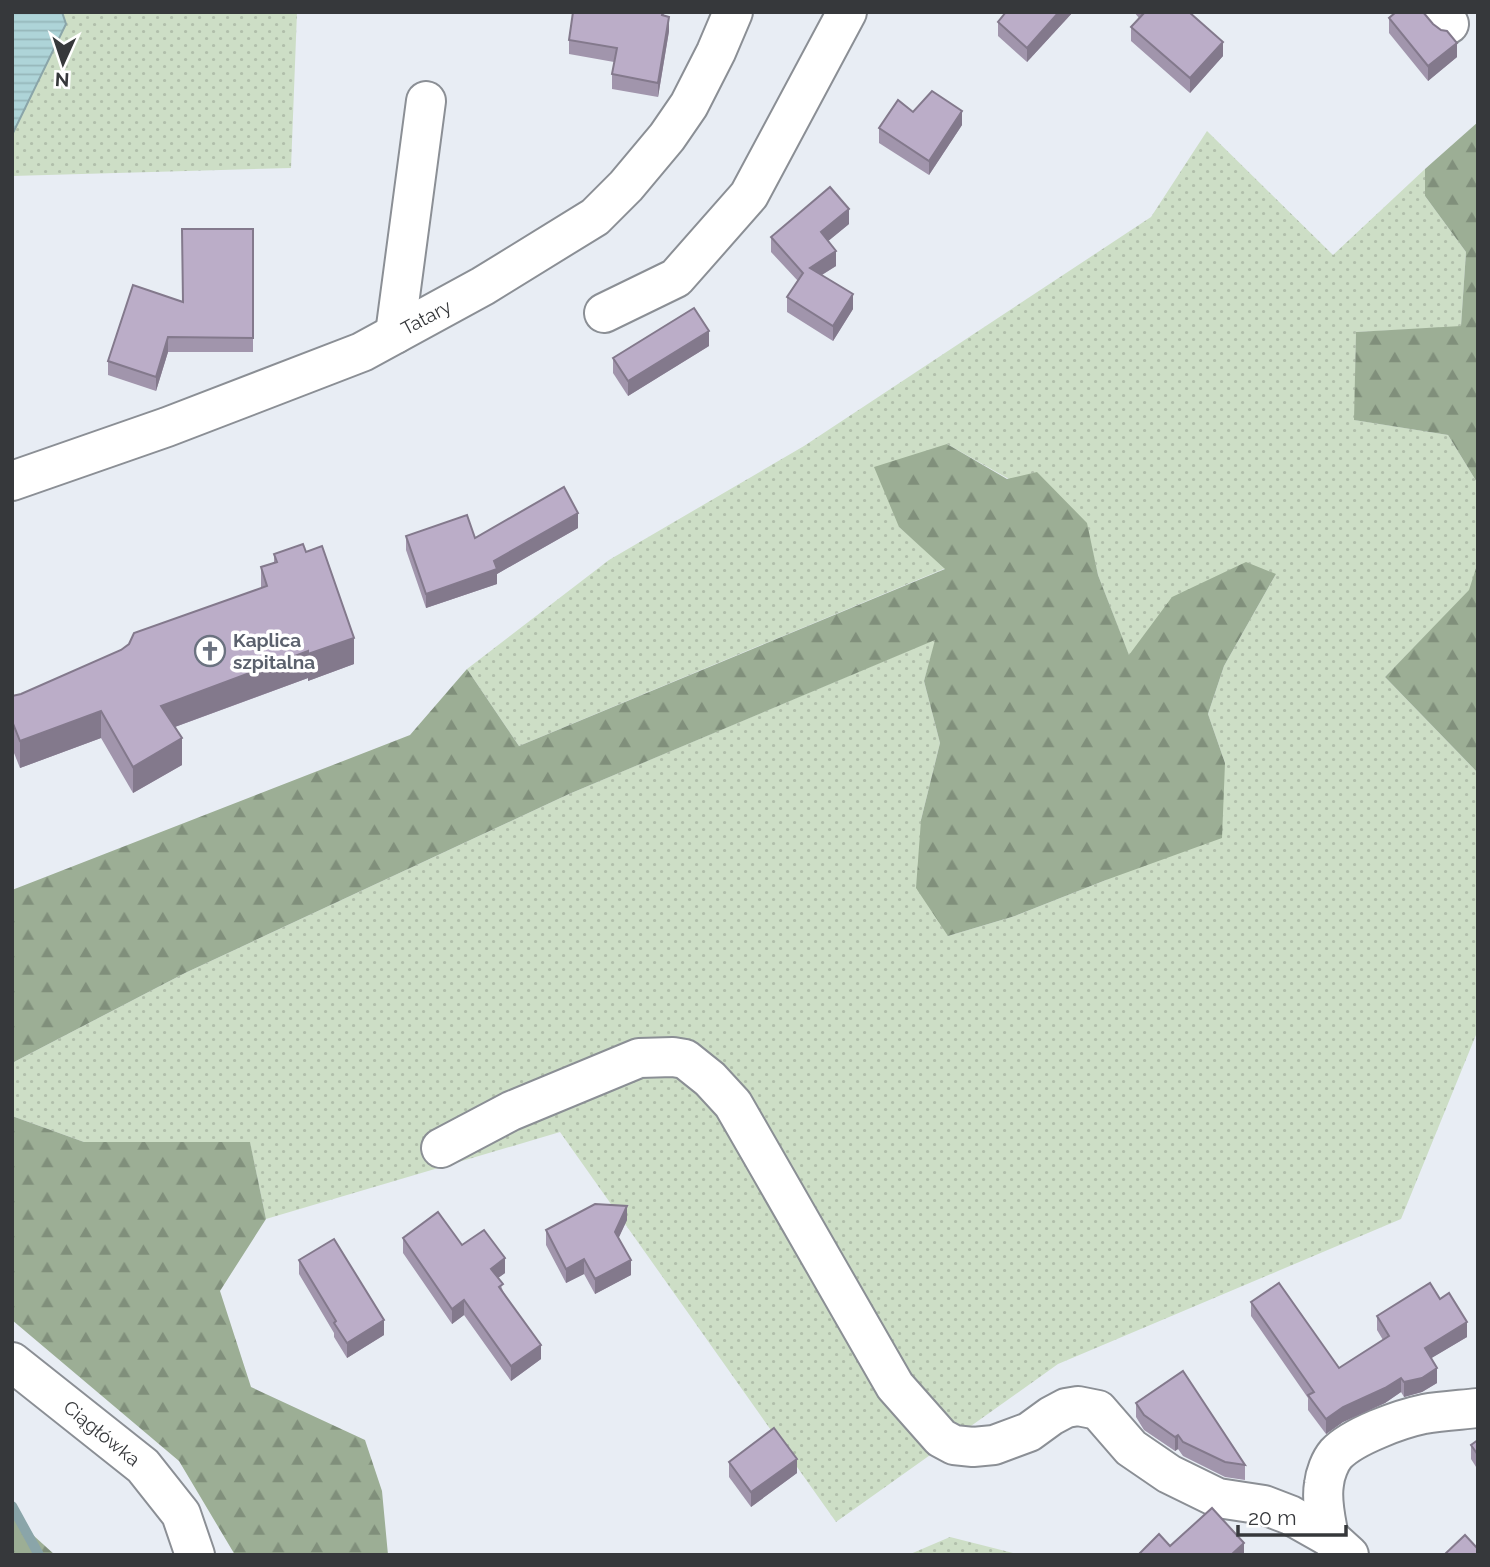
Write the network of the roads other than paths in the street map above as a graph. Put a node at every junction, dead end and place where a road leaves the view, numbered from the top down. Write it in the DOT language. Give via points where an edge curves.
graph roads {
  1 [pos="733,12"];
  2 [pos="847,12"];
  3 [pos="426,101"];
  4 [pos="604,313"];
  5 [pos="395,334"];
  6 [pos="12,481"];
  7 [pos="441,1148"];
  8 [pos="12,1362"];
  9 [pos="1478,1408"];
  10 [pos="1339,1546"];
  11 [pos="195,1555"];
  1 -- 5 [label="street, Tatary" via="689,105 667,137 595,217"];
  2 -- 4 [label="street" via="749,195 677,278"];
  3 -- 5 [label="street"];
  5 -- 6 [label="street, Tatary" via="362,352 167,427"];
  7 -- 10 [label="street" via="511,1111 639,1058 685,1059 733,1104 895,1386 941,1438 954,1445 994,1445 1029,1432 1066,1408 1098,1410 1131,1448 1169,1474 1218,1498 1264,1505 1290,1515"];
  8 -- 11 [label="street, Ciągłówka" via="143,1466 181,1514"];
  9 -- 10 [label="street" via="1396,1421 1337,1453 1324,1484 1324,1507"];
}
